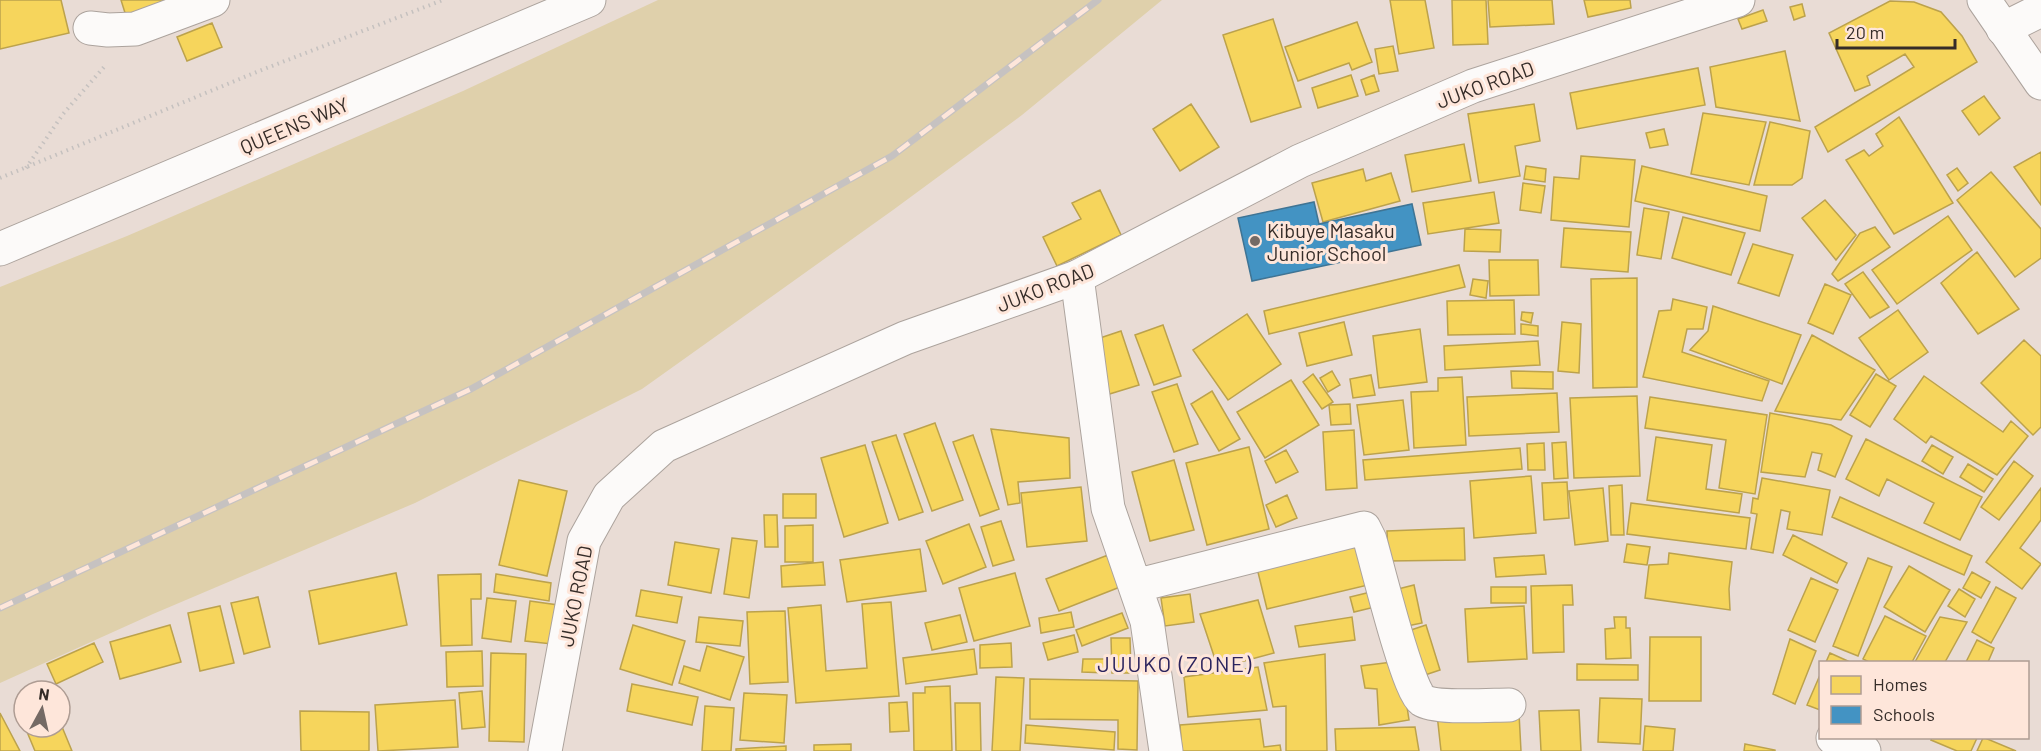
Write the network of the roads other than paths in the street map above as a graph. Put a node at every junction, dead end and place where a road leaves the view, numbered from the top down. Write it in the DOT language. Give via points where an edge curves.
graph roads {
  1 [pos="213,0"];
  2 [pos="588,0"];
  3 [pos="1738,0"];
  4 [pos="1984,0"];
  5 [pos="2041,10"];
  6 [pos="90,28"];
  7 [pos="2003,29"];
  8 [pos="2041,83"];
  9 [pos="0,249"];
  10 [pos="1077,277"];
  11 [pos="1135,586"];
  12 [pos="1509,705"];
  13 [pos="1837,739"];
  14 [pos="545,751"];
  15 [pos="1166,751"];
  16 [pos="1864,751"];
  1 -- 6 [label="main road" via="135,29"];
  2 -- 9 [label="main road, QUEENS WAY"];
  3 -- 10 [label="main road, JUKO ROAD" via="1473,86 1300,160"];
  4 -- 7 [label="main road"];
  5 -- 7 [label="main road"];
  7 -- 8 [label="main road"];
  10 -- 11 [label="main road" via="1108,507"];
  10 -- 14 [label="main road, JUKO ROAD" via="905,338 664,446 656,453 609,496 584,541"];
  11 -- 12 [label="main road" via="1364,528 1415,693 1423,701 1452,706"];
  11 -- 15 [label="main road" via="1147,621"];
  13 -- 16 [label="main road"];
}
